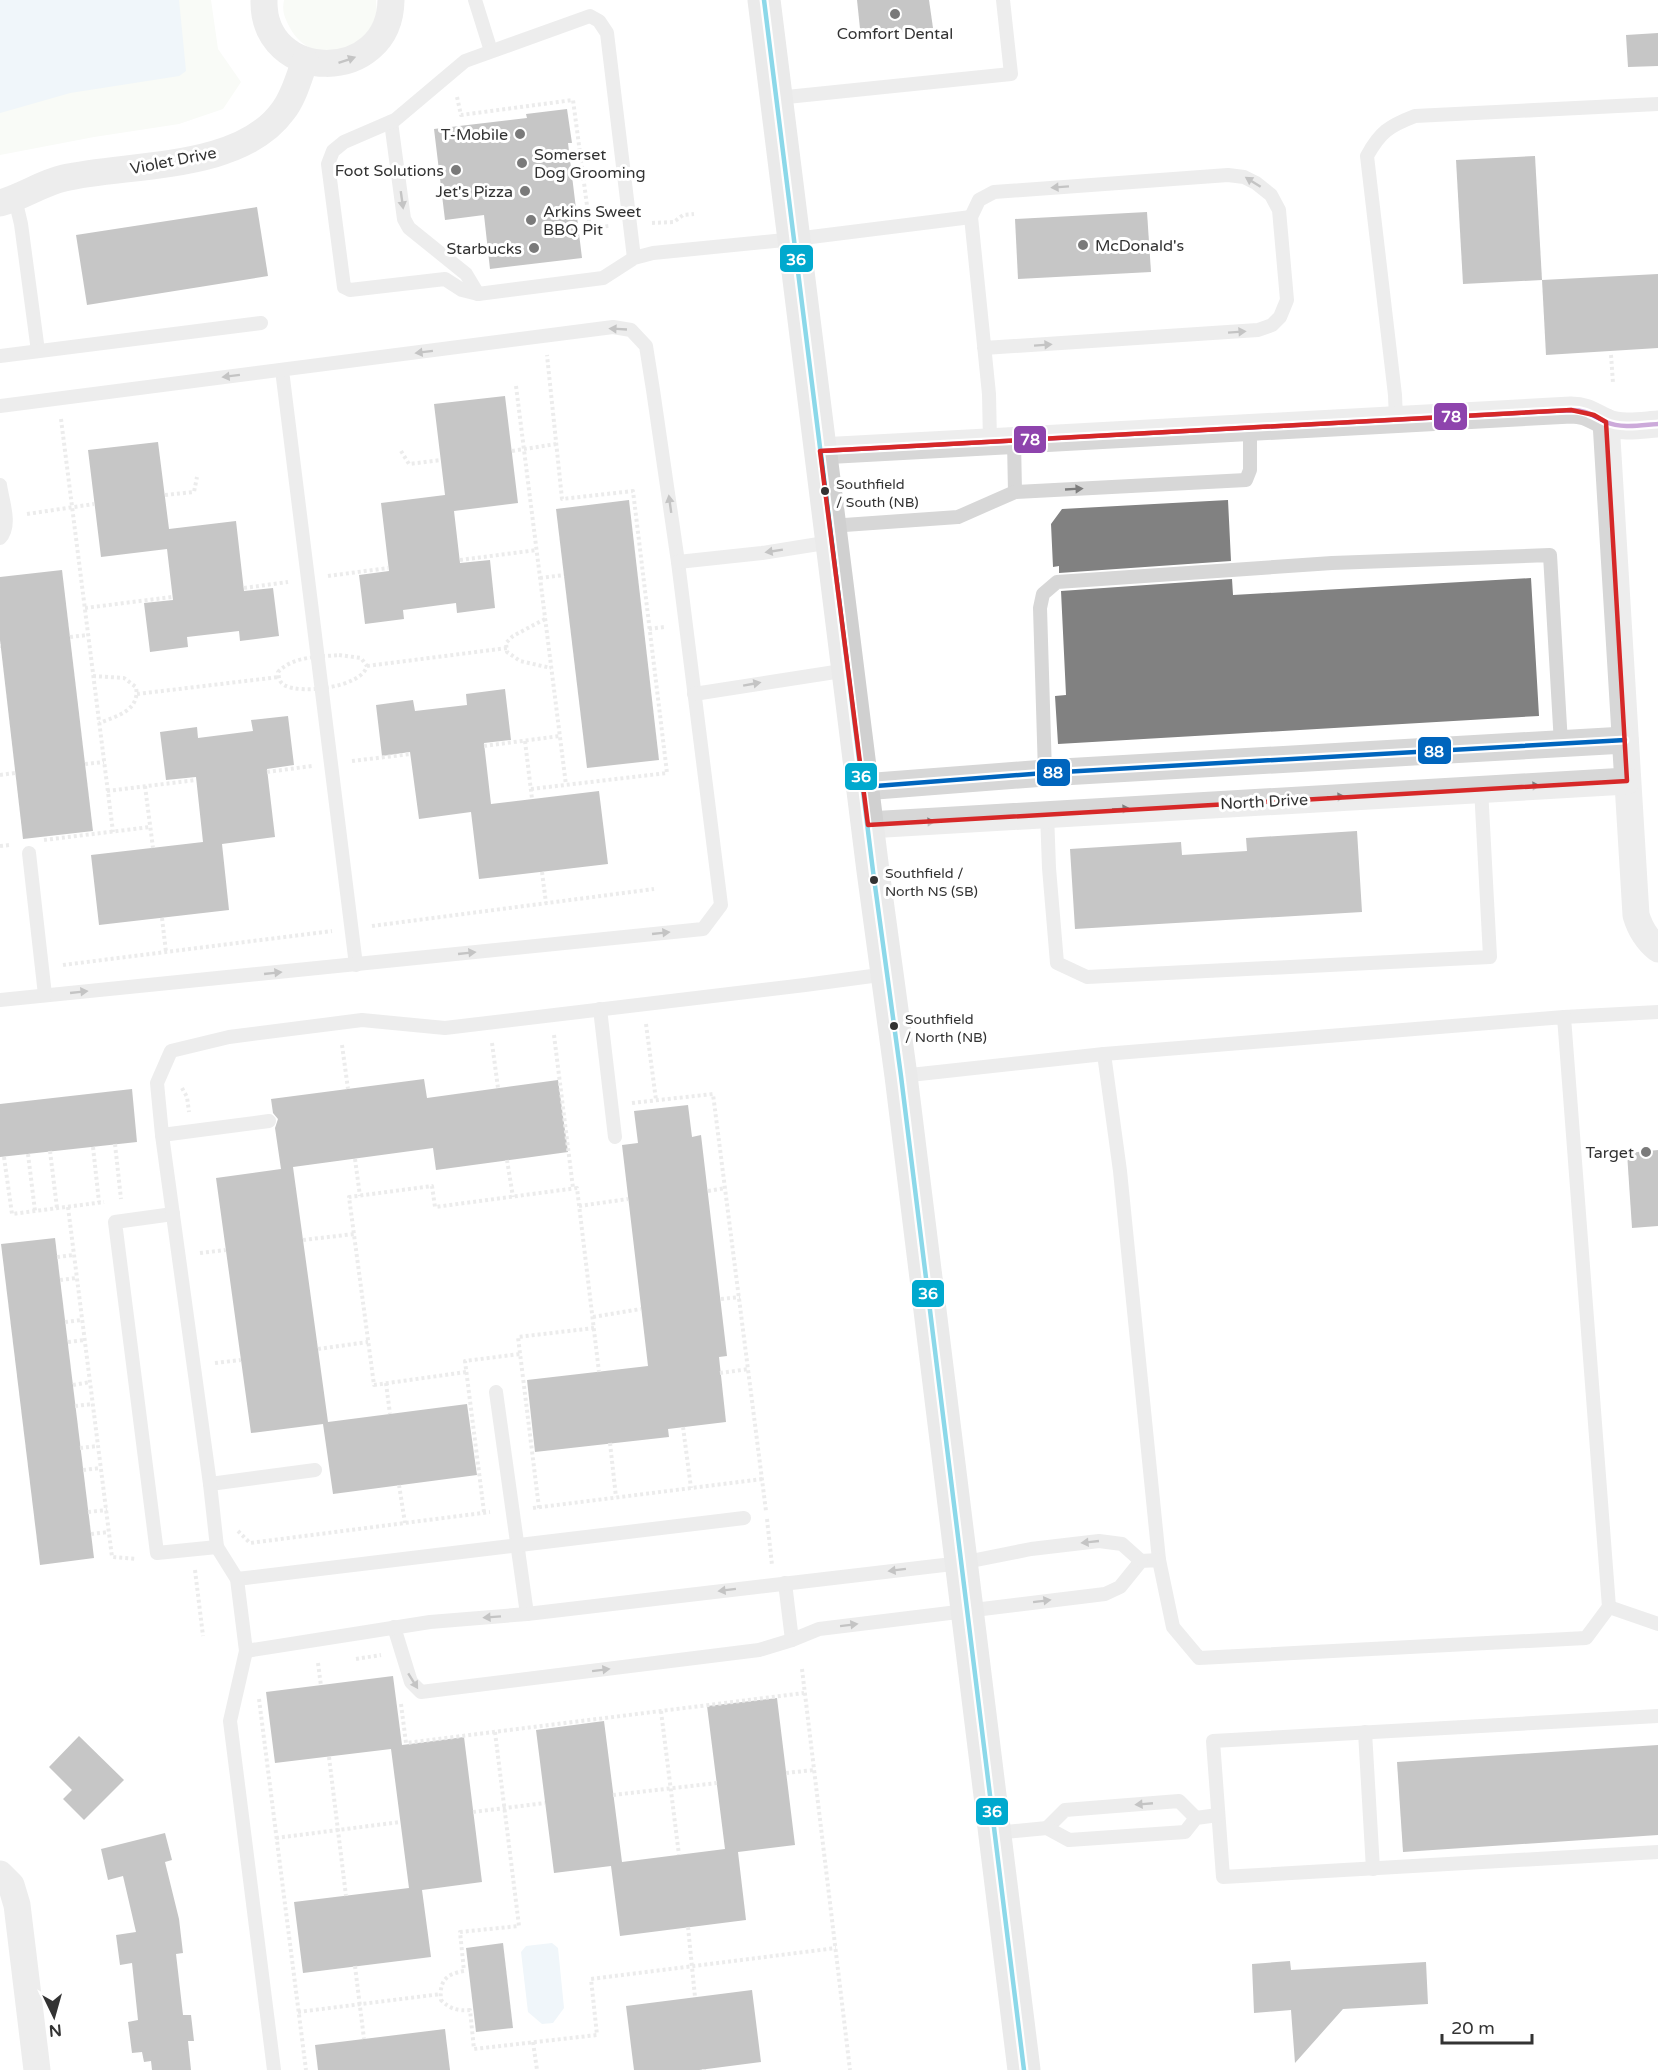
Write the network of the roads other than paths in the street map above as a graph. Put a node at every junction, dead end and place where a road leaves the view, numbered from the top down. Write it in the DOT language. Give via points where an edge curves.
graph roads {
  1 [pos="264,0"];
  2 [pos="391,0"];
  3 [pos="475,0"];
  4 [pos="764,0"];
  5 [pos="1003,0"];
  6 [pos="491,51"];
  7 [pos="305,61"];
  8 [pos="777,98"];
  9 [pos="1658,104"];
  10 [pos="391,122"];
  11 [pos="8,201"];
  12 [pos="971,217"];
  13 [pos="795,239"];
  14 [pos="634,258"];
  15 [pos="478,294"];
  16 [pos="261,323"];
  17 [pos="984,348"];
  18 [pos="38,351"];
  19 [pos="0,356"];
  20 [pos="282,370"];
  21 [pos="0,406"];
  22 [pos="1396,419"];
  23 [pos="1606,422"];
  24 [pos="1658,424"];
  25 [pos="1250,428"];
  26 [pos="1002,442"];
  27 [pos="820,451"];
  28 [pos="0,485"];
  29 [pos="1016,492"];
  30 [pos="831,534"];
  31 [pos="0,538"];
  32 [pos="678,562"];
  33 [pos="848,670"];
  34 [pos="694,694"];
  35 [pos="1625,740"];
  36 [pos="1561,744"];
  37 [pos="1478,748"];
  38 [pos="1045,773"];
  39 [pos="1627,781"];
  40 [pos="863,787"];
  41 [pos="1481,788"];
  42 [pos="1047,813"];
  43 [pos="868,825"];
  44 [pos="31,847"];
  45 [pos="1658,949"];
  46 [pos="356,965"];
  47 [pos="887,974"];
  48 [pos="45,995"];
  49 [pos="0,1000"];
  50 [pos="600,1009"];
  51 [pos="1658,1012"];
  52 [pos="1564,1017"];
  53 [pos="1104,1054"];
  54 [pos="901,1077"];
  55 [pos="269,1121"];
  56 [pos="162,1135"];
  57 [pos="615,1137"];
  58 [pos="173,1214"];
  59 [pos="496,1392"];
  60 [pos="315,1470"];
  61 [pos="210,1484"];
  62 [pos="744,1518"];
  63 [pos="516,1546"];
  64 [pos="217,1547"];
  65 [pos="1160,1560"];
  66 [pos="1141,1562"];
  67 [pos="961,1563"];
  68 [pos="237,1579"];
  69 [pos="785,1583"];
  70 [pos="1609,1607"];
  71 [pos="967,1611"];
  72 [pos="526,1614"];
  73 [pos="1658,1624"];
  74 [pos="394,1627"];
  75 [pos="792,1640"];
  76 [pos="246,1651"];
  77 [pos="1658,1716"];
  78 [pos="1365,1732"];
  79 [pos="1218,1815"];
  80 [pos="1196,1818"];
  81 [pos="1047,1828"];
  82 [pos="995,1833"];
  83 [pos="1658,1852"];
  84 [pos="1374,1869"];
  85 [pos="3,1877"];
  86 [pos="37,2070"];
  87 [pos="274,2070"];
  88 [pos="1024,2070"];
  1 -- 7 [label="street" via="270,29 282,46"];
  7 -- 2 [label="street, one-way" via="340,64 360,56 376,43 387,25"];
  3 -- 6 [label="lane"];
  4 -- 8 [label="main road"];
  5 -- 8 [label="lane" via="1011,74"];
  6 -- 10 [label="lane" via="465,61"];
  6 -- 14 [label="lane" via="590,16 599,21 606,33"];
  7 -- 11 [label="street, Violet Drive" via="284,111 263,133 244,144 176,162 63,178"];
  8 -- 13 [label="main road"];
  9 -- 22 [label="lane" via="1414,116 1392,125 1378,137 1367,156"];
  10 -- 15 [label="lane, one-way" via="408,228 466,274"];
  10 -- 15 [label="lane" via="344,142 333,151 328,164 344,287 350,290 446,279 462,290"];
  11 -- 18 [label="lane" via="21,224"];
  12 -- 13 [label="lane"];
  12 -- 17 [label="lane"];
  17 -- 12 [label="lane, one-way" via="1258,330 1272,325 1287,300 1279,210 1256,183 1228,176 994,192 979,200"];
  13 -- 14 [label="lane"];
  13 -- 27 [label="main road"];
  14 -- 15 [label="lane" via="603,279"];
  16 -- 18 [label="lane"];
  17 -- 26 [label="lane" via="989,394"];
  18 -- 19 [label="lane"];
  20 -- 21 [label="lane, one-way"];
  32 -- 20 [label="lane, one-way" via="646,346 631,330 613,327"];
  20 -- 46 [label="lane"];
  22 -- 23 [label="street" via="1580,410"];
  22 -- 25 [label="street"];
  23 -- 24 [label="street" via="1631,426"];
  23 -- 35 [label="street"];
  25 -- 26 [label="street"];
  29 -- 25 [label="lane, one-way" via="1246,480 1250,470"];
  26 -- 27 [label="street"];
  26 -- 29 [label="lane"];
  27 -- 30 [label="main road"];
  28 -- 31 [label="lane" via="6,525"];
  29 -- 30 [label="lane" via="958,517"];
  30 -- 32 [label="lane, one-way" via="762,553"];
  30 -- 33 [label="main road"];
  32 -- 34 [label="lane"];
  34 -- 33 [label="lane, one-way"];
  33 -- 40 [label="main road"];
  46 -- 34 [label="lane, one-way" via="703,929 721,905"];
  35 -- 36 [label="street"];
  35 -- 39 [label="street"];
  36 -- 37 [label="street"];
  36 -- 38 [label="lane" via="1550,555 1332,563 1057,582 1043,594 1040,608"];
  37 -- 38 [label="street"];
  37 -- 41 [label="street"];
  38 -- 40 [label="street"];
  38 -- 42 [label="street"];
  41 -- 39 [label="street, North Drive, one-way"];
  39 -- 45 [label="street" via="1636,915 1648,941"];
  40 -- 43 [label="main road"];
  42 -- 41 [label="street, North Drive, one-way"];
  41 -- 42 [label="lane" via="1490,957 1087,978 1057,963"];
  43 -- 42 [label="street, North Drive, one-way"];
  43 -- 47 [label="main road"];
  44 -- 48 [label="lane"];
  48 -- 46 [label="lane, one-way"];
  47 -- 50 [label="lane"];
  47 -- 54 [label="main road"];
  48 -- 49 [label="lane"];
  50 -- 56 [label="lane" via="445,1028 362,1020 229,1037 171,1051 157,1083"];
  50 -- 57 [label="lane"];
  51 -- 52 [label="lane"];
  52 -- 53 [label="lane"];
  52 -- 70 [label="lane"];
  53 -- 54 [label="lane"];
  53 -- 65 [label="lane"];
  54 -- 67 [label="main road"];
  55 -- 56 [label="lane"];
  56 -- 58 [label="lane"];
  58 -- 61 [label="lane"];
  58 -- 64 [label="lane" via="115,1222 157,1553"];
  59 -- 63 [label="lane"];
  60 -- 61 [label="lane"];
  61 -- 64 [label="lane"];
  62 -- 63 [label="lane"];
  63 -- 68 [label="lane"];
  63 -- 72 [label="lane"];
  64 -- 68 [label="lane"];
  65 -- 66 [label="lane"];
  65 -- 70 [label="lane" via="1173,1628 1199,1658 1586,1638"];
  66 -- 67 [label="lane, one-way" via="1122,1544 1099,1541"];
  71 -- 66 [label="lane, one-way" via="1105,1594 1120,1587"];
  67 -- 69 [label="lane, one-way"];
  67 -- 71 [label="main road"];
  68 -- 76 [label="lane"];
  69 -- 72 [label="lane, one-way"];
  69 -- 75 [label="lane"];
  70 -- 73 [label="lane"];
  75 -- 71 [label="lane, one-way" via="819,1629"];
  71 -- 82 [label="main road"];
  72 -- 74 [label="lane, one-way"];
  74 -- 75 [label="lane, one-way" via="411,1682 421,1692 759,1650"];
  74 -- 76 [label="lane"];
  76 -- 87 [label="lane" via="231,1721"];
  77 -- 78 [label="lane"];
  78 -- 79 [label="lane" via="1213,1741"];
  78 -- 84 [label="lane"];
  79 -- 80 [label="lane"];
  79 -- 84 [label="lane" via="1223,1877"];
  80 -- 81 [label="lane" via="1185,1832 1069,1840"];
  80 -- 81 [label="lane, one-way" via="1179,1802 1065,1810"];
  81 -- 82 [label="lane"];
  82 -- 88 [label="main road"];
  83 -- 84 [label="lane"];
  85 -- 86 [label="street" via="11,1885 17,1905"];
}
